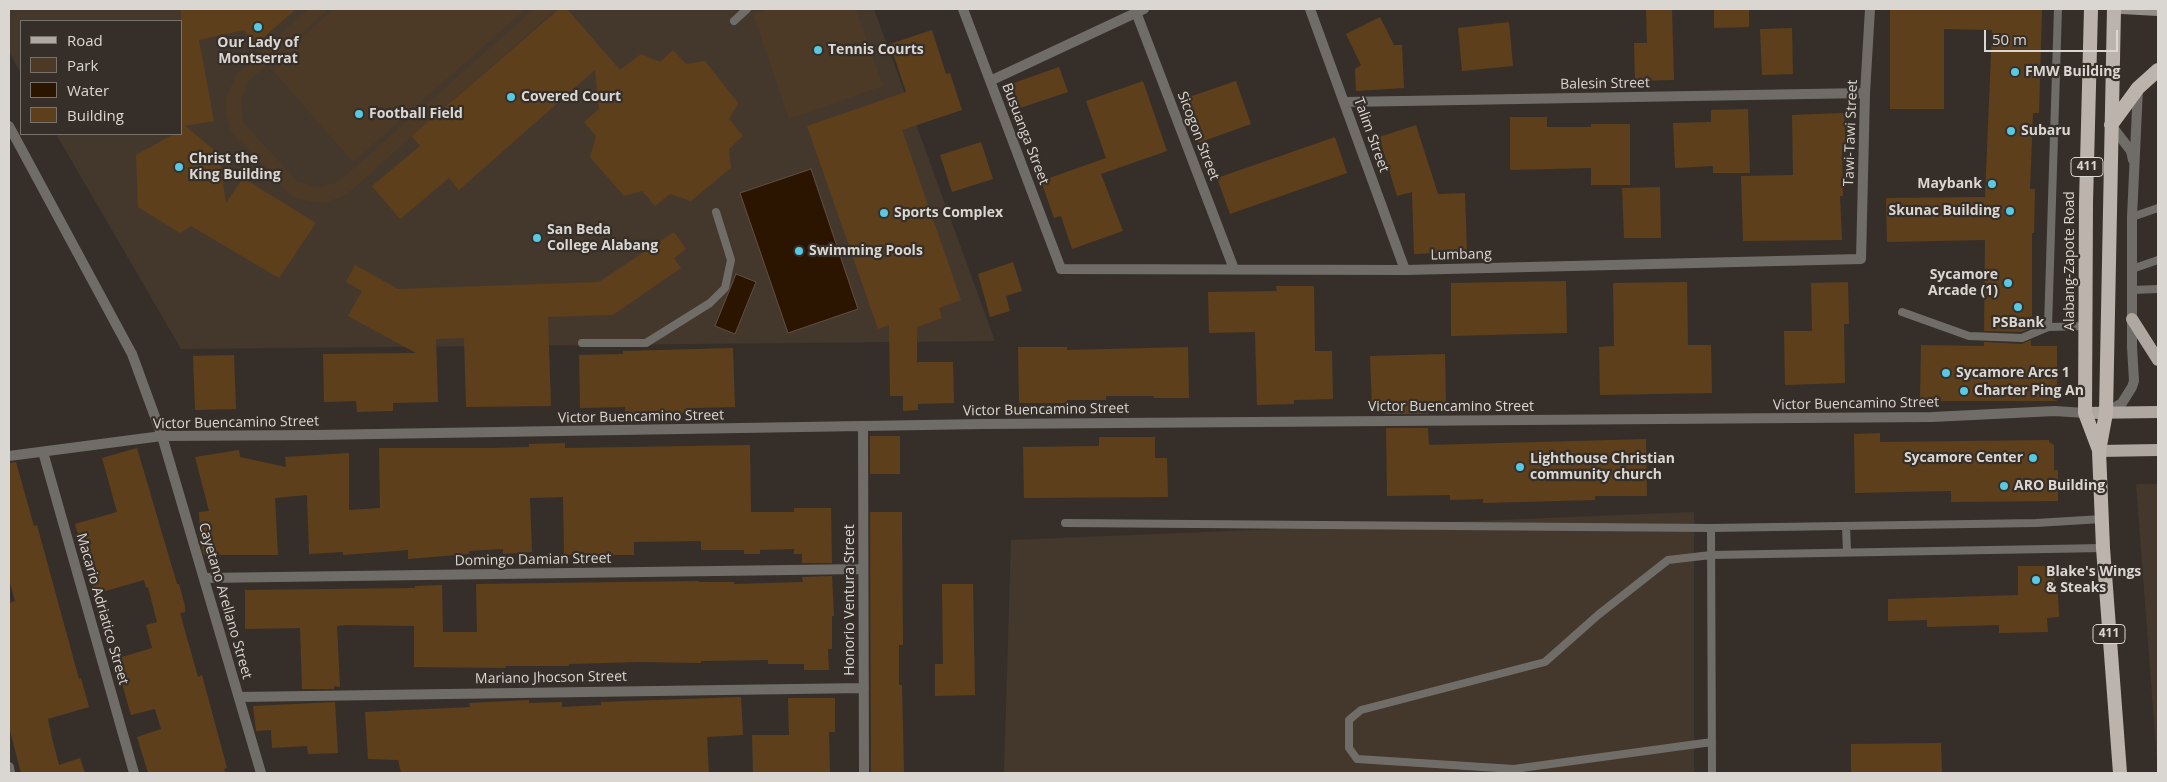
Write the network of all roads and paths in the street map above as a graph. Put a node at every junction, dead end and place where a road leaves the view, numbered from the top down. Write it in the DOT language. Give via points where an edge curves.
graph roads {
  1 [pos="747,9"];
  2 [pos="963,9"];
  3 [pos="1310,9"];
  4 [pos="1870,9"];
  5 [pos="2058,9"];
  6 [pos="2091,9"];
  7 [pos="2114,9"];
  8 [pos="2122,9"];
  9 [pos="1140,10"];
  10 [pos="2158,11"];
  11 [pos="734,21"];
  12 [pos="2158,70"];
  13 [pos="990,81"];
  14 [pos="2138,88"];
  15 [pos="1865,93"];
  16 [pos="1345,102"];
  17 [pos="2111,125"];
  18 [pos="9,126"];
  19 [pos="2135,169"];
  20 [pos="2158,208"];
  21 [pos="716,212"];
  22 [pos="2132,217"];
  23 [pos="1861,259"];
  24 [pos="2158,260"];
  25 [pos="1061,269"];
  26 [pos="1234,269"];
  27 [pos="2132,269"];
  28 [pos="1405,270"];
  29 [pos="2158,289"];
  30 [pos="2132,290"];
  31 [pos="1902,312"];
  32 [pos="2132,319"];
  33 [pos="2086,326"];
  34 [pos="2048,327"];
  35 [pos="582,343"];
  36 [pos="2158,360"];
  37 [pos="2158,412"];
  38 [pos="2085,413"];
  39 [pos="2106,413"];
  40 [pos="863,427"];
  41 [pos="162,436"];
  42 [pos="2158,450"];
  43 [pos="2099,451"];
  44 [pos="43,452"];
  45 [pos="9,456"];
  46 [pos="2102,519"];
  47 [pos="1065,523"];
  48 [pos="1846,526"];
  49 [pos="1711,528"];
  50 [pos="2103,548"];
  51 [pos="1847,552"];
  52 [pos="1711,555"];
  53 [pos="863,569"];
  54 [pos="204,578"];
  55 [pos="864,688"];
  56 [pos="239,697"];
  57 [pos="1712,742"];
  58 [pos="9,767"];
  59 [pos="10,773"];
  60 [pos="134,773"];
  61 [pos="261,773"];
  62 [pos="864,773"];
  63 [pos="1712,773"];
  64 [pos="2120,773"];
  1 -- 11 [label="lane"];
  2 -- 13 [label="street, Busuanga Street"];
  3 -- 16 [label="street, Talim Street"];
  4 -- 15 [label="street, Tawi-Tawi Street"];
  5 -- 34 [label="lane"];
  6 -- 33 [label="highway, Alabang-Zapote Road / 411"];
  7 -- 17 [label="highway, Alabang-Zapote Road / 411"];
  8 -- 10 [label="main road"];
  9 -- 13 [label="street"];
  9 -- 26 [label="street, Sicogon Street"];
  12 -- 14 [label="highway"];
  13 -- 25 [label="street, Busuanga Street"];
  14 -- 17 [label="highway"];
  14 -- 19 [label="street"];
  15 -- 16 [label="street, Balesin Street"];
  15 -- 23 [label="street, Tawi-Tawi Street"];
  16 -- 28 [label="street, Talim Street"];
  17 -- 19 [label="street" via="2131,151"];
  17 -- 39 [label="highway, Alabang-Zapote Road / 411"];
  18 -- 41 [label="street, Cayetano Arellano Street" via="132,354"];
  19 -- 22 [label="street"];
  20 -- 22 [label="lane"];
  21 -- 35 [label="lane" via="731,260 725,288 710,303 646,343"];
  22 -- 27 [label="street"];
  23 -- 28 [label="street, Lumbang"];
  24 -- 27 [label="lane"];
  25 -- 26 [label="street, Lumbang"];
  26 -- 28 [label="street, Lumbang"];
  27 -- 30 [label="street"];
  29 -- 30 [label="lane"];
  30 -- 32 [label="street"];
  31 -- 34 [label="lane" via="1969,336 2022,338"];
  32 -- 36 [label="main road"];
  32 -- 39 [label="street" via="2134,381 2122,403"];
  33 -- 34 [label="lane"];
  33 -- 38 [label="highway, Alabang-Zapote Road / 411"];
  37 -- 39 [label="main road"];
  38 -- 39 [label="main road"];
  38 -- 40 [label="street, Victor Buencamino Street"];
  38 -- 43 [label="highway, Alabang-Zapote Road / 411"];
  39 -- 43 [label="highway, Alabang-Zapote Road / 411"];
  40 -- 41 [label="street, Victor Buencamino Street"];
  40 -- 53 [label="street, Honorio Ventura Street"];
  41 -- 44 [label="street, Victor Buencamino Street"];
  41 -- 54 [label="street, Cayetano Arellano Street"];
  42 -- 43 [label="main road"];
  43 -- 46 [label="highway, Alabang-Zapote Road / 411"];
  44 -- 45 [label="street, Victor Buencamino Street"];
  44 -- 60 [label="street, Macario Adriatico Street"];
  46 -- 48 [label="lane"];
  46 -- 50 [label="highway, Alabang-Zapote Road / 411"];
  47 -- 49 [label="lane"];
  48 -- 49 [label="lane"];
  48 -- 51 [label="lane"];
  49 -- 52 [label="lane"];
  50 -- 51 [label="lane"];
  50 -- 64 [label="highway, Alabang-Zapote Road / 411"];
  51 -- 52 [label="lane"];
  52 -- 57 [label="lane"];
  52 -- 57 [label="lane" via="1668,560 1545,662 1361,710 1349,720 1349,748 1357,759 1514,769"];
  53 -- 54 [label="street, Domingo Damian Street"];
  53 -- 55 [label="street, Honorio Ventura Street"];
  54 -- 56 [label="street, Cayetano Arellano Street"];
  55 -- 56 [label="street, Mariano Jhocson Street"];
  55 -- 62 [label="street, Honorio Ventura Street"];
  56 -- 61 [label="street, Cayetano Arellano Street"];
  57 -- 63 [label="lane"];
  58 -- 59 [label="street"];
}
